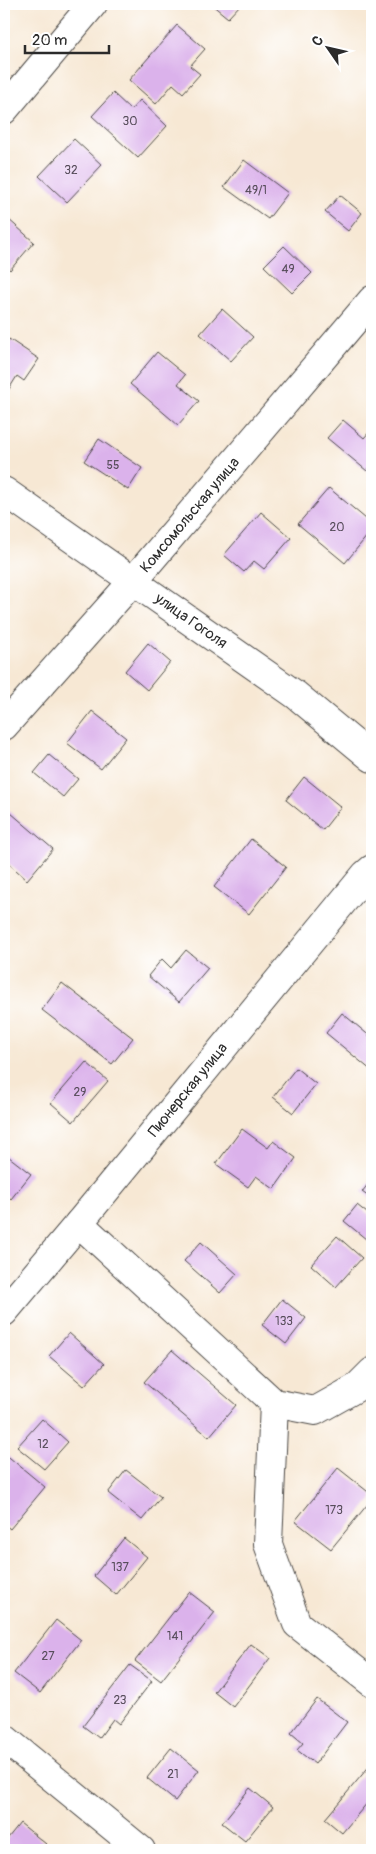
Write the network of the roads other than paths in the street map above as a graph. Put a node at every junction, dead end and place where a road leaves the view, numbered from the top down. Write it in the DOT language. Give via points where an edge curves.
graph roads {
  1 [pos="94,4"];
  2 [pos="4,110"];
  3 [pos="372,300"];
  4 [pos="4,492"];
  5 [pos="133,581"];
  6 [pos="4,726"];
  7 [pos="372,758"];
  8 [pos="372,869"];
  9 [pos="79,1223"];
  10 [pos="4,1312"];
  11 [pos="372,1372"];
  12 [pos="274,1404"];
  13 [pos="372,1682"];
  14 [pos="4,1738"];
  15 [pos="141,1850"];
  1 -- 2 [label="street"];
  3 -- 5 [label="street, Комсомольская улица"];
  4 -- 5 [label="street, улица Гоголя"];
  5 -- 6 [label="street, Комсомольская улица"];
  5 -- 7 [label="street, улица Гоголя" via="296,695"];
  8 -- 9 [label="street, Пионерская улица"];
  9 -- 10 [label="street, Пионерская улица"];
  9 -- 12 [label="street"];
  11 -- 12 [label="street" via="356,1388 315,1410"];
  12 -- 13 [label="street" via="268,1544 297,1624"];
  14 -- 15 [label="street"];
}
